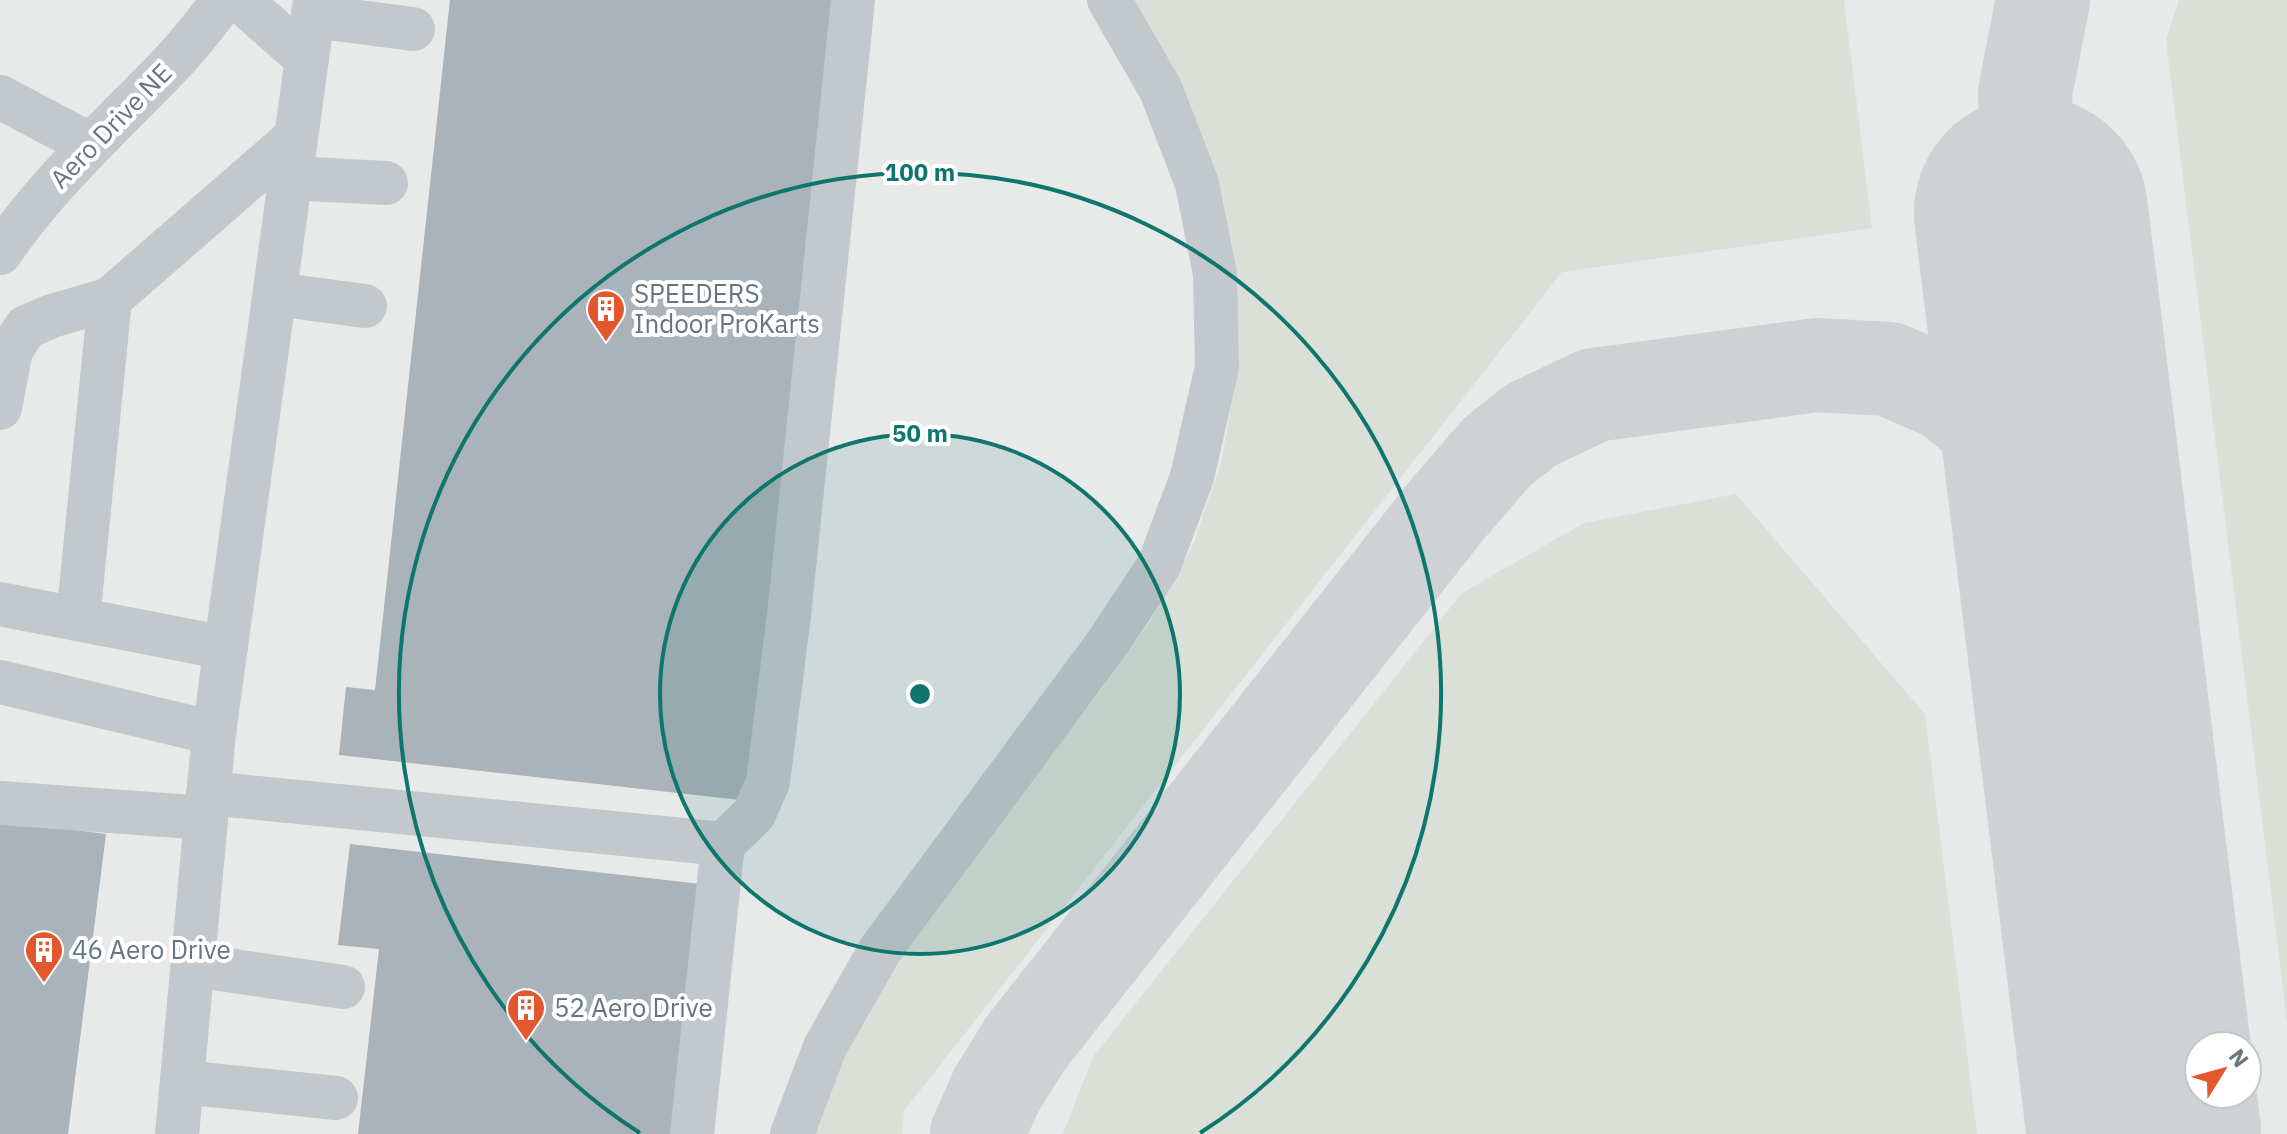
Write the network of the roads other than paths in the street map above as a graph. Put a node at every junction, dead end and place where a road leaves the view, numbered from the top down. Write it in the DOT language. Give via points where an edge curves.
graph roads {
  1 [pos="224,0"];
  2 [pos="240,0"];
  3 [pos="853,0"];
  4 [pos="1109,0"];
  5 [pos="314,8"];
  6 [pos="413,29"];
  7 [pos="307,59"];
  8 [pos="0,97"];
  9 [pos="89,144"];
  10 [pos="293,157"];
  11 [pos="386,183"];
  12 [pos="0,253"];
  13 [pos="275,294"];
  14 [pos="110,299"];
  15 [pos="365,306"];
  16 [pos="0,408"];
  17 [pos="0,604"];
  18 [pos="78,619"];
  19 [pos="226,648"];
  20 [pos="0,682"];
  21 [pos="214,733"];
  22 [pos="0,803"];
  23 [pos="207,806"];
  24 [pos="723,844"];
  25 [pos="193,965"];
  26 [pos="343,987"];
  27 [pos="182,1082"];
  28 [pos="336,1098"];
  29 [pos="177,1134"];
  30 [pos="692,1134"];
  31 [pos="792,1134"];
  1 -- 9 [label="street, Aero Drive NE" via="171,64"];
  2 -- 7 [label="street"];
  3 -- 24 [label="street" via="768,782 754,814"];
  4 -- 31 [label="street" via="1161,90 1197,184 1215,274 1217,367 1192,477 1159,565 1109,641 880,950 825,1047"];
  5 -- 6 [label="street"];
  5 -- 7 [label="street"];
  7 -- 10 [label="street"];
  8 -- 9 [label="street"];
  9 -- 12 [label="street, Aero Drive NE"];
  10 -- 11 [label="street"];
  10 -- 13 [label="street"];
  10 -- 14 [label="street"];
  13 -- 15 [label="street"];
  13 -- 19 [label="street"];
  14 -- 16 [label="street" via="26,327 11,350"];
  14 -- 18 [label="street"];
  17 -- 18 [label="street"];
  18 -- 19 [label="street"];
  19 -- 21 [label="street"];
  20 -- 21 [label="street"];
  21 -- 23 [label="street"];
  22 -- 23 [label="street"];
  23 -- 24 [label="street"];
  23 -- 25 [label="street"];
  24 -- 30 [label="street"];
  25 -- 26 [label="street"];
  25 -- 27 [label="street"];
  27 -- 28 [label="street"];
  27 -- 29 [label="street"];
}
